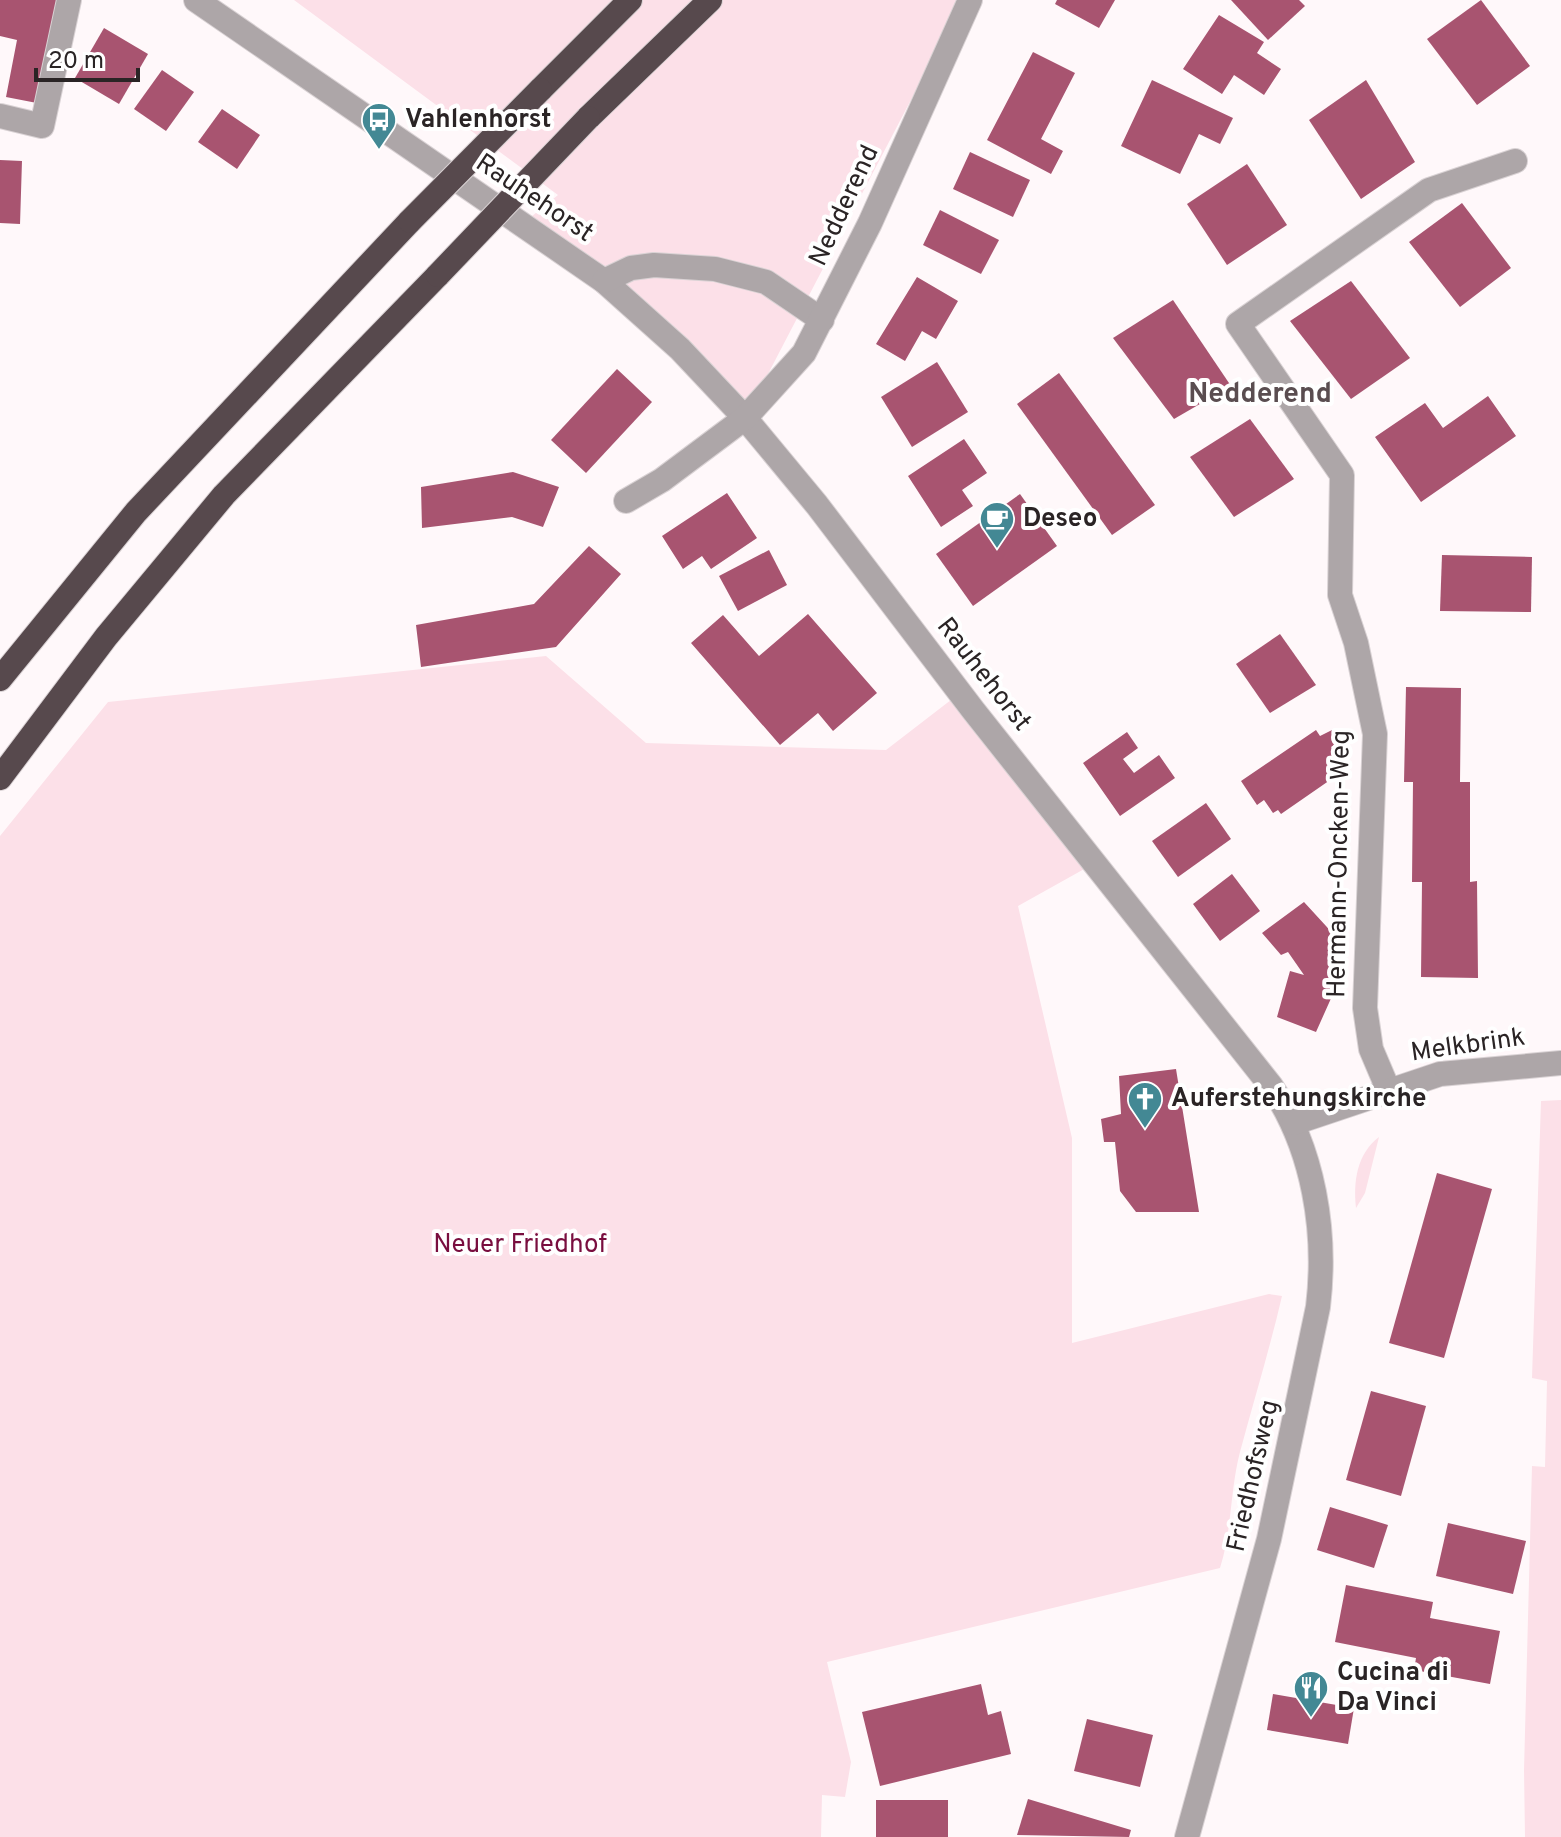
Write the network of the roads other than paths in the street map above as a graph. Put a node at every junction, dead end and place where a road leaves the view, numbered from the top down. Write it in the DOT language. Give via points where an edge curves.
graph roads {
  1 [pos="69,0"];
  2 [pos="630,0"];
  3 [pos="710,0"];
  4 [pos="970,0"];
  5 [pos="202,1"];
  6 [pos="0,116"];
  7 [pos="1515,161"];
  8 [pos="604,281"];
  9 [pos="822,320"];
  10 [pos="745,418"];
  11 [pos="626,501"];
  12 [pos="0,679"];
  13 [pos="0,778"];
  14 [pos="1561,1063"];
  15 [pos="1388,1089"];
  16 [pos="1294,1123"];
  17 [pos="1187,1837"];
  1 -- 6 [label="street" via="42,126"];
  2 -- 12 [label="highway, bridge" via="410,221 136,512"];
  3 -- 13 [label="highway, bridge" via="588,118 224,495 106,637"];
  4 -- 9 [label="street, Nedderend"];
  5 -- 8 [label="street, Rauhehorst"];
  7 -- 15 [label="street, Hermann-Oncken-Weg" via="1429,190 1238,324 1342,475 1340,595 1375,734 1365,1008 1371,1049"];
  8 -- 9 [label="street, Rauhehorst" via="631,268 654,265 715,269 766,282"];
  8 -- 10 [label="street, Rauhehorst" via="680,349"];
  9 -- 10 [label="street, Nedderend" via="804,353"];
  10 -- 11 [label="street, Nedderend"];
  10 -- 16 [label="street, Rauhehorst" via="1247,1055"];
  14 -- 15 [label="street, Melkbrink" via="1440,1074"];
  15 -- 16 [label="street, Melkbrink"];
  16 -- 17 [label="street, Friedhofsweg" via="1317,1216 1318,1307 1269,1539"];
}
